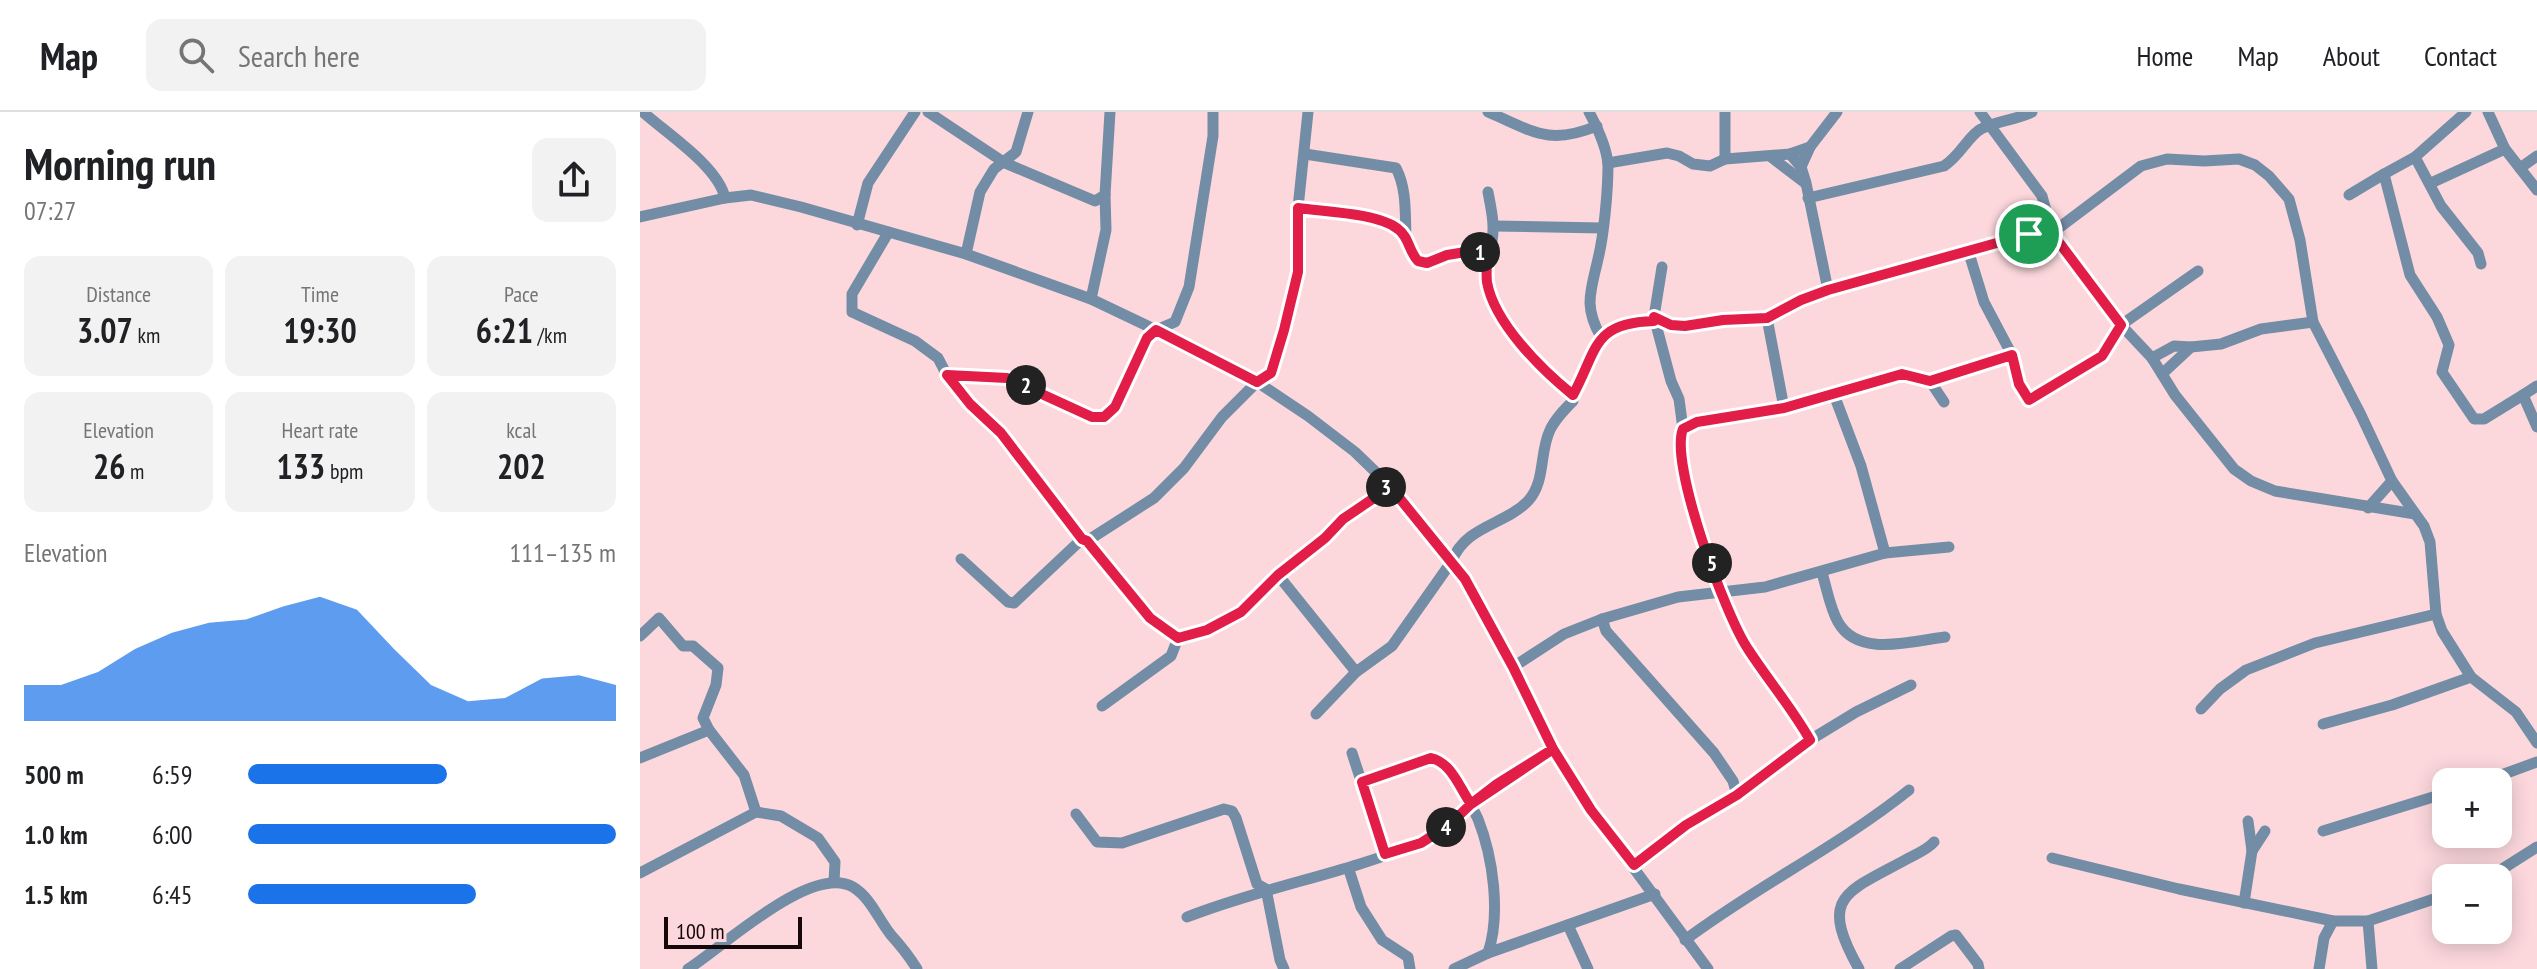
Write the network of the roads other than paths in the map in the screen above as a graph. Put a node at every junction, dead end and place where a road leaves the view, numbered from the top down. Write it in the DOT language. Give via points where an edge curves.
graph roads {
  1 [pos="643,112"];
  2 [pos="915,112"];
  3 [pos="928,112"];
  4 [pos="1028,112"];
  5 [pos="1110,112"];
  6 [pos="1213,112"];
  7 [pos="1298,112"];
  8 [pos="1308,112"];
  9 [pos="1488,112"];
  10 [pos="1589,112"];
  11 [pos="1725,112"];
  12 [pos="1837,112"];
  13 [pos="1980,112"];
  14 [pos="2032,112"];
  15 [pos="2466,112"];
  16 [pos="2488,112"];
  17 [pos="1597,126"];
  18 [pos="1990,127"];
  19 [pos="1810,147"];
  20 [pos="2505,149"];
  21 [pos="1305,154"];
  22 [pos="1790,154"];
  23 [pos="2537,156"];
  24 [pos="1771,157"];
  25 [pos="2415,157"];
  26 [pos="1725,159"];
  27 [pos="1005,163"];
  28 [pos="1608,163"];
  29 [pos="1801,167"];
  30 [pos="2520,168"];
  31 [pos="2384,174"];
  32 [pos="1806,183"];
  33 [pos="2431,183"];
  34 [pos="2537,190"];
  35 [pos="1488,192"];
  36 [pos="1105,195"];
  37 [pos="2349,195"];
  38 [pos="725,198"];
  39 [pos="1808,198"];
  40 [pos="1298,208"];
  41 [pos="640,217"];
  42 [pos="857,225"];
  43 [pos="1494,226"];
  44 [pos="1602,228"];
  45 [pos="888,233"];
  46 [pos="2052,233"];
  47 [pos="1406,237"];
  48 [pos="1968,250"];
  49 [pos="966,254"];
  50 [pos="1487,257"];
  51 [pos="2481,264"];
  52 [pos="1662,267"];
  53 [pos="2198,271"];
  54 [pos="1828,290"];
  55 [pos="1091,299"];
  56 [pos="1654,317"];
  57 [pos="1767,318"];
  58 [pos="2313,322"];
  59 [pos="2121,325"];
  60 [pos="1156,330"];
  61 [pos="1601,337"];
  62 [pos="2191,347"];
  63 [pos="2012,355"];
  64 [pos="2152,358"];
  65 [pos="2162,374"];
  66 [pos="947,375"];
  67 [pos="1930,381"];
  68 [pos="1257,382"];
  69 [pos="2537,386"];
  70 [pos="1833,392"];
  71 [pos="1573,395"];
  72 [pos="2523,395"];
  73 [pos="1944,402"];
  74 [pos="1784,408"];
  75 [pos="2537,427"];
  76 [pos="1683,429"];
  77 [pos="2392,481"];
  78 [pos="1388,484"];
  79 [pos="2368,508"];
  80 [pos="2415,514"];
  81 [pos="1084,540"];
  82 [pos="1949,547"];
  83 [pos="1885,553"];
  84 [pos="961,559"];
  85 [pos="1452,561"];
  86 [pos="1822,573"];
  87 [pos="1278,575"];
  88 [pos="1720,591"];
  89 [pos="2436,614"];
  90 [pos="1602,619"];
  91 [pos="640,636"];
  92 [pos="1945,637"];
  93 [pos="1178,638"];
  94 [pos="1513,667"];
  95 [pos="1356,672"];
  96 [pos="2471,677"];
  97 [pos="1911,685"];
  98 [pos="1102,706"];
  99 [pos="2201,709"];
  100 [pos="1316,714"];
  101 [pos="2323,724"];
  102 [pos="709,730"];
  103 [pos="1810,740"];
  104 [pos="2537,743"];
  105 [pos="1553,749"];
  106 [pos="1352,753"];
  107 [pos="640,758"];
  108 [pos="2537,762"];
  109 [pos="2512,771"];
  110 [pos="1362,782"];
  111 [pos="1909,790"];
  112 [pos="1737,795"];
  113 [pos="2432,797"];
  114 [pos="1471,804"];
  115 [pos="756,812"];
  116 [pos="1076,814"];
  117 [pos="2248,821"];
  118 [pos="2265,831"];
  119 [pos="2323,831"];
  120 [pos="1934,842"];
  121 [pos="2537,847"];
  122 [pos="2252,851"];
  123 [pos="1385,854"];
  124 [pos="2052,858"];
  125 [pos="2510,864"];
  126 [pos="1634,865"];
  127 [pos="1349,870"];
  128 [pos="640,873"];
  129 [pos="834,882"];
  130 [pos="1266,889"];
  131 [pos="1655,894"];
  132 [pos="2432,900"];
  133 [pos="2244,903"];
  134 [pos="1187,917"];
  135 [pos="2333,921"];
  136 [pos="2368,921"];
  137 [pos="1568,925"];
  138 [pos="1685,940"];
  139 [pos="1488,953"];
  140 [pos="688,969"];
  141 [pos="917,969"];
  142 [pos="1284,969"];
  143 [pos="1410,969"];
  144 [pos="1454,969"];
  145 [pos="1588,969"];
  146 [pos="1708,969"];
  147 [pos="1859,969"];
  148 [pos="1900,969"];
  149 [pos="1979,969"];
  150 [pos="2319,969"];
  151 [pos="2372,969"];
  1 -- 38 [label="street" via="705,167"];
  2 -- 42 [label="street" via="868,183"];
  3 -- 27 [label="street"];
  4 -- 27 [label="street" via="1016,152"];
  5 -- 36 [label="street"];
  6 -- 60 [label="street" via="1189,287 1175,322"];
  7 -- 8 [label="street"];
  8 -- 21 [label="street"];
  9 -- 17 [label="street" via="1542,136"];
  10 -- 17 [label="street"];
  11 -- 26 [label="street"];
  12 -- 19 [label="street"];
  13 -- 18 [label="street"];
  14 -- 18 [label="street"];
  15 -- 25 [label="street"];
  16 -- 20 [label="street"];
  17 -- 28 [label="street"];
  18 -- 39 [label="street" via="1980,129 1944,166"];
  18 -- 46 [label="street" via="2042,196"];
  19 -- 22 [label="street"];
  19 -- 29 [label="street"];
  20 -- 30 [label="street"];
  20 -- 33 [label="street"];
  21 -- 40 [label="street"];
  21 -- 47 [label="street" via="1396,168 1405,201"];
  22 -- 24 [label="street"];
  22 -- 29 [label="street"];
  23 -- 30 [label="street"];
  24 -- 26 [label="street"];
  24 -- 32 [label="street"];
  25 -- 31 [label="street"];
  25 -- 33 [label="street"];
  26 -- 28 [label="street" via="1710,166 1667,153"];
  27 -- 36 [label="street" via="1095,201"];
  27 -- 49 [label="street" via="994,169 980,192"];
  28 -- 44 [label="street"];
  29 -- 32 [label="street"];
  30 -- 34 [label="street"];
  31 -- 37 [label="street"];
  31 -- 72 [label="street" via="2410,275 2449,345 2442,372 2474,419 2484,419"];
  32 -- 39 [label="street"];
  33 -- 51 [label="street"];
  35 -- 43 [label="street"];
  36 -- 55 [label="street" via="1106,230"];
  38 -- 41 [label="street"];
  38 -- 42 [label="street" via="751,195"];
  39 -- 54 [label="street"];
  40 -- 47 [label="street" via="1372,218 1397,227"];
  40 -- 68 [label="street" via="1298,272 1271,373"];
  42 -- 45 [label="street"];
  43 -- 44 [label="street"];
  43 -- 50 [label="street"];
  44 -- 61 [label="street" via="1589,295"];
  45 -- 49 [label="street"];
  45 -- 66 [label="street" via="852,294 852,312 915,341 938,358"];
  46 -- 48 [label="street"];
  46 -- 58 [label="street" via="2141,166 2167,159 2239,159 2269,176 2289,199"];
  46 -- 59 [label="street"];
  47 -- 50 [label="street" via="1418,261 1478,250"];
  48 -- 54 [label="street"];
  48 -- 63 [label="street" via="1984,302"];
  49 -- 55 [label="street"];
  50 -- 71 [label="street" via="1487,282 1513,333 1534,362"];
  52 -- 56 [label="street"];
  53 -- 59 [label="street"];
  54 -- 57 [label="street"];
  55 -- 60 [label="street"];
  56 -- 57 [label="street" via="1685,326"];
  56 -- 61 [label="street"];
  56 -- 76 [label="street"];
  57 -- 74 [label="street"];
  58 -- 62 [label="street"];
  58 -- 77 [label="street"];
  59 -- 63 [label="street" via="2102,356 2029,400"];
  59 -- 64 [label="street"];
  60 -- 66 [label="street" via="1147,338 1115,407 1104,417 1092,417 1007,378"];
  60 -- 68 [label="street"];
  61 -- 71 [label="street"];
  62 -- 64 [label="street" via="2174,346"];
  62 -- 65 [label="street"];
  63 -- 67 [label="street"];
  64 -- 65 [label="street"];
  65 -- 79 [label="street" via="2234,469 2251,481 2275,491"];
  66 -- 81 [label="street" via="1001,433"];
  67 -- 70 [label="street" via="1902,374"];
  67 -- 73 [label="street"];
  68 -- 78 [label="street" via="1355,452"];
  68 -- 81 [label="street" via="1154,498"];
  69 -- 72 [label="street"];
  70 -- 74 [label="street"];
  70 -- 83 [label="street"];
  71 -- 85 [label="street" via="1549,431 1534,493 1457,546"];
  72 -- 75 [label="street"];
  74 -- 76 [label="street" via="1697,422"];
  76 -- 88 [label="street" via="1687,489"];
  77 -- 79 [label="street"];
  77 -- 80 [label="street"];
  78 -- 85 [label="street"];
  78 -- 87 [label="street"];
  79 -- 80 [label="street"];
  80 -- 89 [label="street" via="2430,542"];
  81 -- 84 [label="street" via="1014,603"];
  81 -- 93 [label="street" via="1150,618"];
  82 -- 83 [label="street"];
  83 -- 86 [label="street"];
  85 -- 94 [label="street"];
  85 -- 95 [label="street" via="1392,646"];
  86 -- 88 [label="street"];
  86 -- 92 [label="street" via="1835,619 1855,640 1874,645"];
  87 -- 93 [label="street" via="1241,612"];
  87 -- 95 [label="street"];
  88 -- 90 [label="street"];
  88 -- 103 [label="street" via="1746,647"];
  89 -- 96 [label="street"];
  89 -- 99 [label="street" via="2315,643 2246,670"];
  90 -- 94 [label="street" via="1564,634"];
  90 -- 112 [label="street" via="1606,631 1714,753"];
  91 -- 102 [label="street" via="659,618 683,646 693,646 718,668 703,718"];
  93 -- 98 [label="street" via="1171,656"];
  94 -- 105 [label="street"];
  95 -- 100 [label="street"];
  96 -- 101 [label="street"];
  96 -- 104 [label="street" via="2516,712"];
  97 -- 103 [label="street"];
  102 -- 107 [label="street"];
  102 -- 115 [label="street" via="744,775"];
  103 -- 112 [label="street"];
  105 -- 114 [label="street"];
  105 -- 126 [label="street"];
  106 -- 110 [label="street"];
  108 -- 109 [label="street"];
  110 -- 114 [label="street" via="1431,758 1441,760"];
  110 -- 123 [label="street"];
  111 -- 138 [label="street"];
  112 -- 126 [label="street"];
  113 -- 119 [label="street"];
  114 -- 123 [label="street" via="1421,843"];
  114 -- 139 [label="street" via="1495,894"];
  115 -- 128 [label="street"];
  115 -- 129 [label="street" via="781,816 818,838 835,862"];
  116 -- 130 [label="street" via="1097,842 1122,843 1224,809 1232,811 1257,884"];
  117 -- 122 [label="street"];
  118 -- 122 [label="street"];
  120 -- 147 [label="street" via="1864,882 1839,909 1845,944"];
  121 -- 125 [label="street"];
  122 -- 133 [label="street"];
  123 -- 127 [label="street"];
  124 -- 133 [label="street"];
  126 -- 131 [label="street"];
  127 -- 130 [label="street"];
  127 -- 143 [label="street" via="1361,907 1382,940 1408,957"];
  129 -- 140 [label="street" via="773,908"];
  129 -- 141 [label="street" via="852,887 874,907"];
  130 -- 134 [label="street"];
  130 -- 142 [label="street"];
  131 -- 137 [label="street"];
  131 -- 138 [label="street"];
  132 -- 136 [label="street"];
  133 -- 135 [label="street"];
  135 -- 136 [label="street"];
  135 -- 150 [label="street"];
  136 -- 151 [label="street"];
  137 -- 139 [label="street"];
  137 -- 145 [label="street"];
  138 -- 146 [label="street"];
  139 -- 144 [label="street"];
  148 -- 149 [label="street" via="1956,935"];
}
